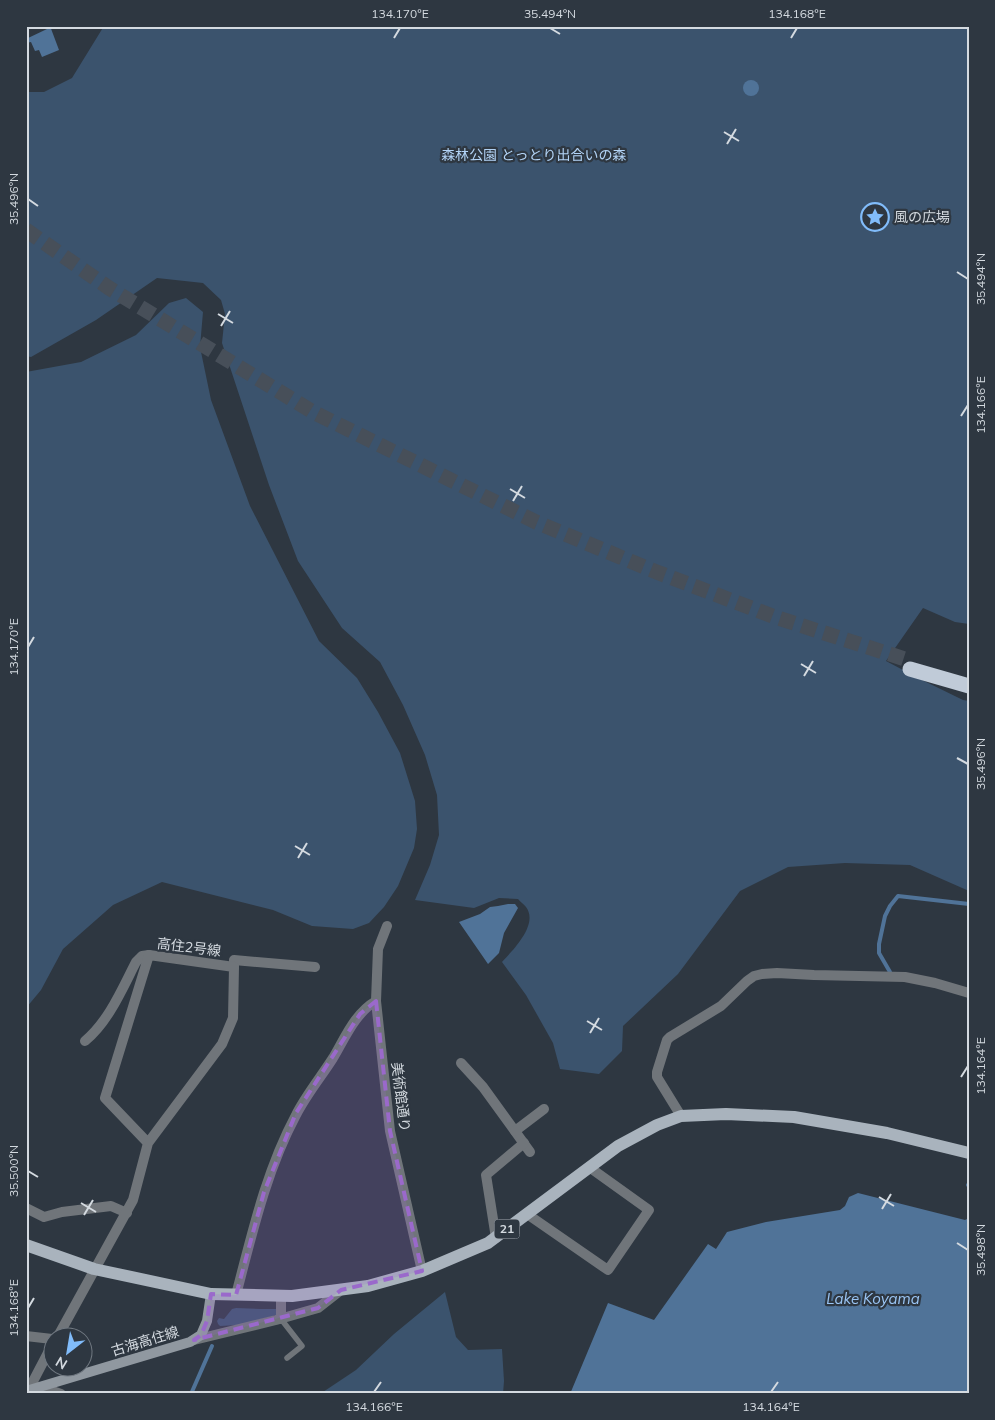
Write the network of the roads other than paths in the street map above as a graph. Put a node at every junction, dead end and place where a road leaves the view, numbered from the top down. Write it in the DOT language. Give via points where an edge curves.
graph roads {
  1 [pos="969,678"];
  2 [pos="969,686"];
  3 [pos="387,926"];
  4 [pos="149,955"];
  5 [pos="234,967"];
  6 [pos="315,967"];
  7 [pos="969,993"];
  8 [pos="376,1001"];
  9 [pos="86,1041"];
  10 [pos="461,1063"];
  11 [pos="544,1109"];
  12 [pos="680,1116"];
  13 [pos="515,1131"];
  14 [pos="148,1143"];
  15 [pos="524,1143"];
  16 [pos="530,1152"];
  17 [pos="969,1153"];
  18 [pos="589,1168"];
  19 [pos="26,1208"];
  20 [pos="127,1213"];
  21 [pos="527,1214"];
  22 [pos="496,1238"];
  23 [pos="26,1245"];
  24 [pos="94,1269"];
  25 [pos="422,1271"];
  26 [pos="341,1290"];
  27 [pos="211,1294"];
  28 [pos="236,1295"];
  29 [pos="281,1296"];
  30 [pos="281,1319"];
  31 [pos="62,1328"];
  32 [pos="26,1336"];
  33 [pos="42,1338"];
  34 [pos="194,1340"];
  35 [pos="286,1358"];
  36 [pos="42,1363"];
  37 [pos="41,1387"];
  38 [pos="27,1391"];
  39 [pos="61,1394"];
  1 -- 2 [label="highway" via="911,665"];
  3 -- 8 [label="street, 美術館通り" via="378,949"];
  4 -- 5 [label="street, 高住2号線"];
  4 -- 9 [label="street" via="136,962 104,1021"];
  4 -- 14 [label="street, 高住2号線" via="105,1098"];
  5 -- 6 [label="street" via="234,960"];
  5 -- 14 [label="street, 高住2号線" via="233,1018 222,1044"];
  7 -- 12 [label="street" via="905,977 777,972 754,976 720,1006 667,1040 657,1077"];
  8 -- 25 [label="street, 美術館通り" via="390,1131"];
  8 -- 28 [label="street" via="367,1006 352,1026 296,1114 284,1139 264,1192"];
  10 -- 13 [label="street"];
  11 -- 13 [label="street"];
  12 -- 17 [label="main road, 21" via="726,1114 794,1118 887,1133"];
  12 -- 18 [label="main road, 21" via="618,1146"];
  13 -- 15 [label="street"];
  14 -- 20 [label="street, 高住2号線"];
  15 -- 16 [label="street"];
  15 -- 22 [label="street" via="486,1175"];
  18 -- 21 [label="main road, 21"];
  18 -- 21 [label="street" via="649,1210 608,1270"];
  19 -- 20 [label="street" via="44,1217 111,1206"];
  20 -- 24 [label="street, 高住2号線"];
  21 -- 22 [label="main road, 21"];
  22 -- 25 [label="main road, 21"];
  23 -- 24 [label="main road, 21"];
  24 -- 27 [label="main road, 21"];
  24 -- 31 [label="street, 高住2号線"];
  25 -- 26 [label="main road, 21"];
  26 -- 29 [label="main road, 21"];
  26 -- 30 [label="street" via="318,1308"];
  27 -- 28 [label="main road, 21"];
  27 -- 34 [label="street, 古海高住線" via="207,1321 201,1335"];
  28 -- 29 [label="main road, 21"];
  29 -- 30 [label="street"];
  30 -- 34 [label="street"];
  30 -- 35 [label="lane" via="302,1346"];
  32 -- 33 [label="street"];
  34 -- 37 [label="street, 古海高住線"];
  36 -- 38 [label="street"];
  37 -- 38 [label="street, 古海高住線"];
  37 -- 39 [label="street"];
}
